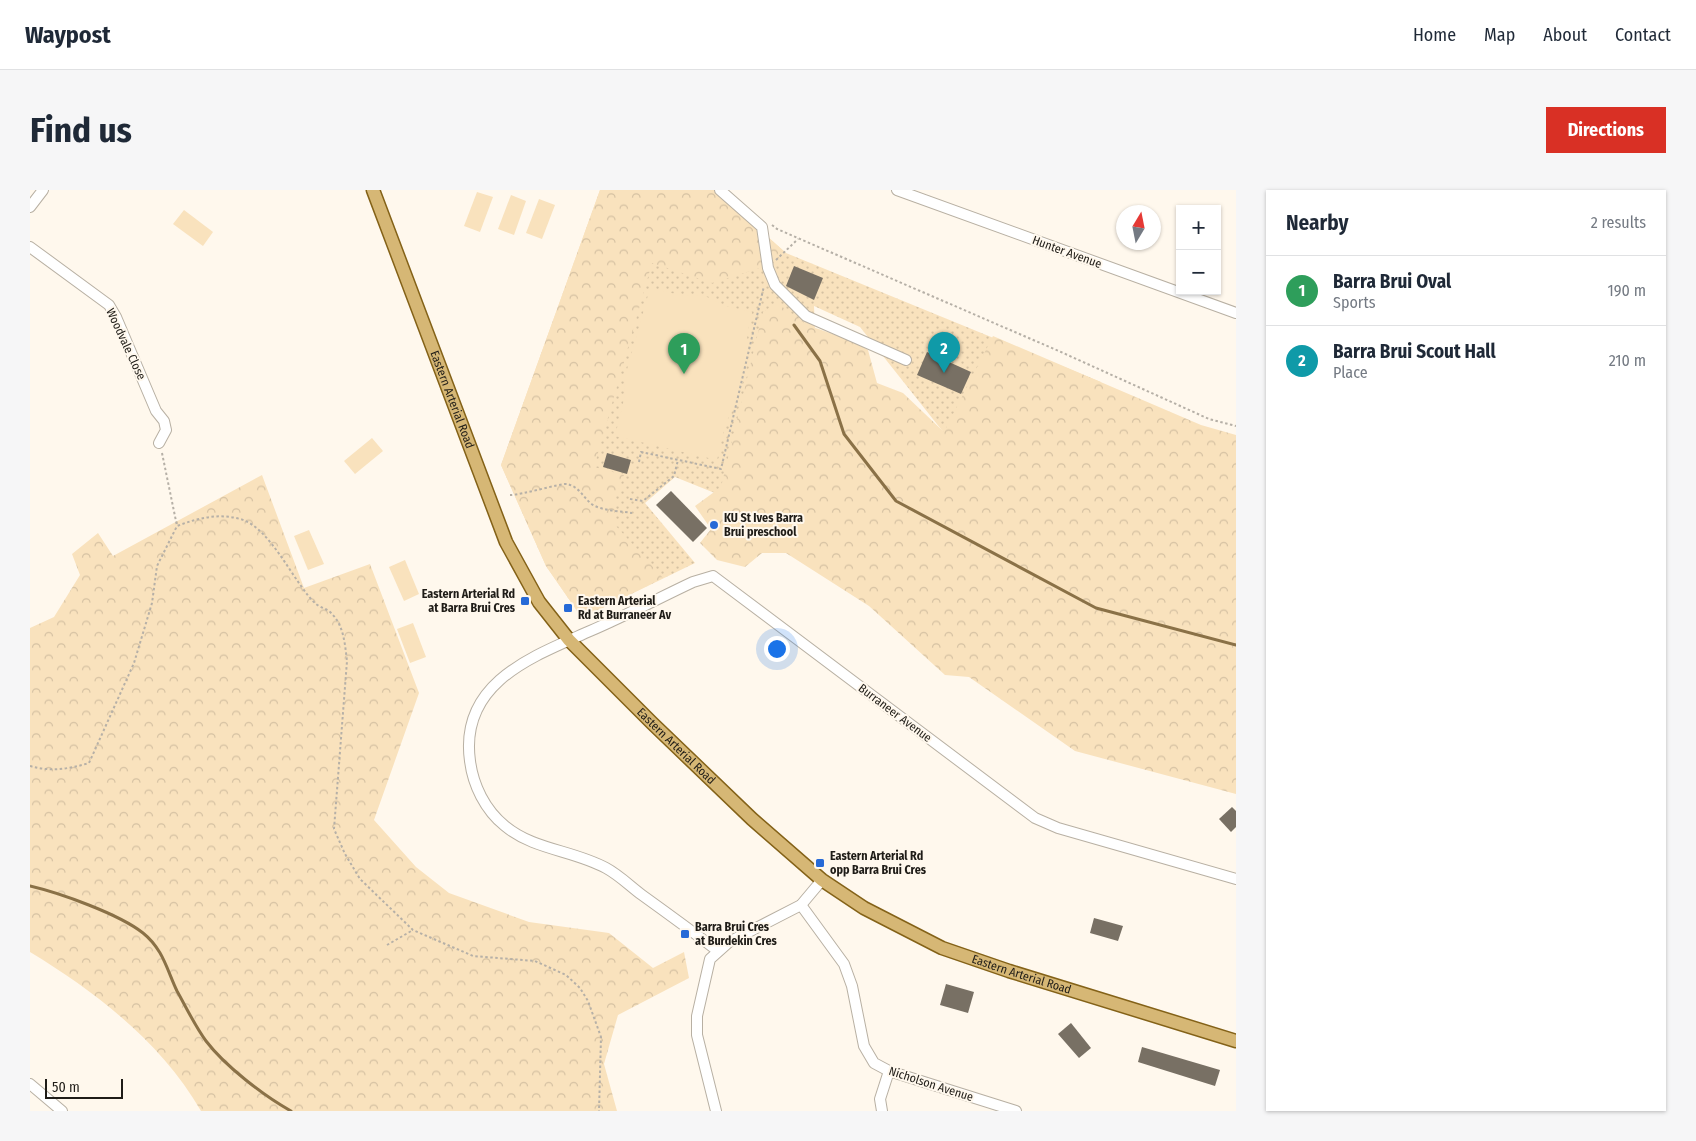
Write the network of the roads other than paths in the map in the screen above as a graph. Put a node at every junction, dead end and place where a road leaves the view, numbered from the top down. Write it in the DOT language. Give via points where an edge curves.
graph roads {
  1 [pos="42,190"];
  2 [pos="373,190"];
  3 [pos="720,190"];
  4 [pos="897,190"];
  5 [pos="30,207"];
  6 [pos="30,247"];
  7 [pos="1236,313"];
  8 [pos="906,360"];
  9 [pos="159,443"];
  10 [pos="569,640"];
  11 [pos="1236,879"];
  12 [pos="822,880"];
  13 [pos="800,905"];
  14 [pos="718,951"];
  15 [pos="1236,1041"];
  16 [pos="889,1071"];
  17 [pos="30,1084"];
  18 [pos="62,1111"];
  19 [pos="716,1111"];
  20 [pos="882,1111"];
  21 [pos="1016,1111"];
  1 -- 5 [label="street"];
  2 -- 10 [label="main road, Eastern Arterial Road" via="506,542 539,602"];
  3 -- 8 [label="street" via="762,227 768,268 775,285 806,316"];
  4 -- 7 [label="street, Hunter Avenue"];
  6 -- 9 [label="street, Woodvale Close" via="108,305 116,316 156,410 164,421 166,430"];
  10 -- 11 [label="street, Burraneer Avenue" via="693,582 713,576 1035,818 1058,828"];
  10 -- 12 [label="main road, Eastern Arterial Road" via="745,812"];
  10 -- 14 [label="street" via="506,673 483,700 469,744 471,770 482,799 492,814 518,835 604,867"];
  12 -- 13 [label="street"];
  12 -- 15 [label="main road, Eastern Arterial Road" via="864,908 942,948"];
  13 -- 14 [label="street"];
  13 -- 16 [label="street, Nicholson Avenue" via="844,964 852,986 864,1046 874,1063"];
  14 -- 19 [label="street" via="706,967 697,1035"];
  16 -- 20 [label="street" via="880,1100"];
  16 -- 21 [label="street, Nicholson Avenue"];
  17 -- 18 [label="street"];
}
